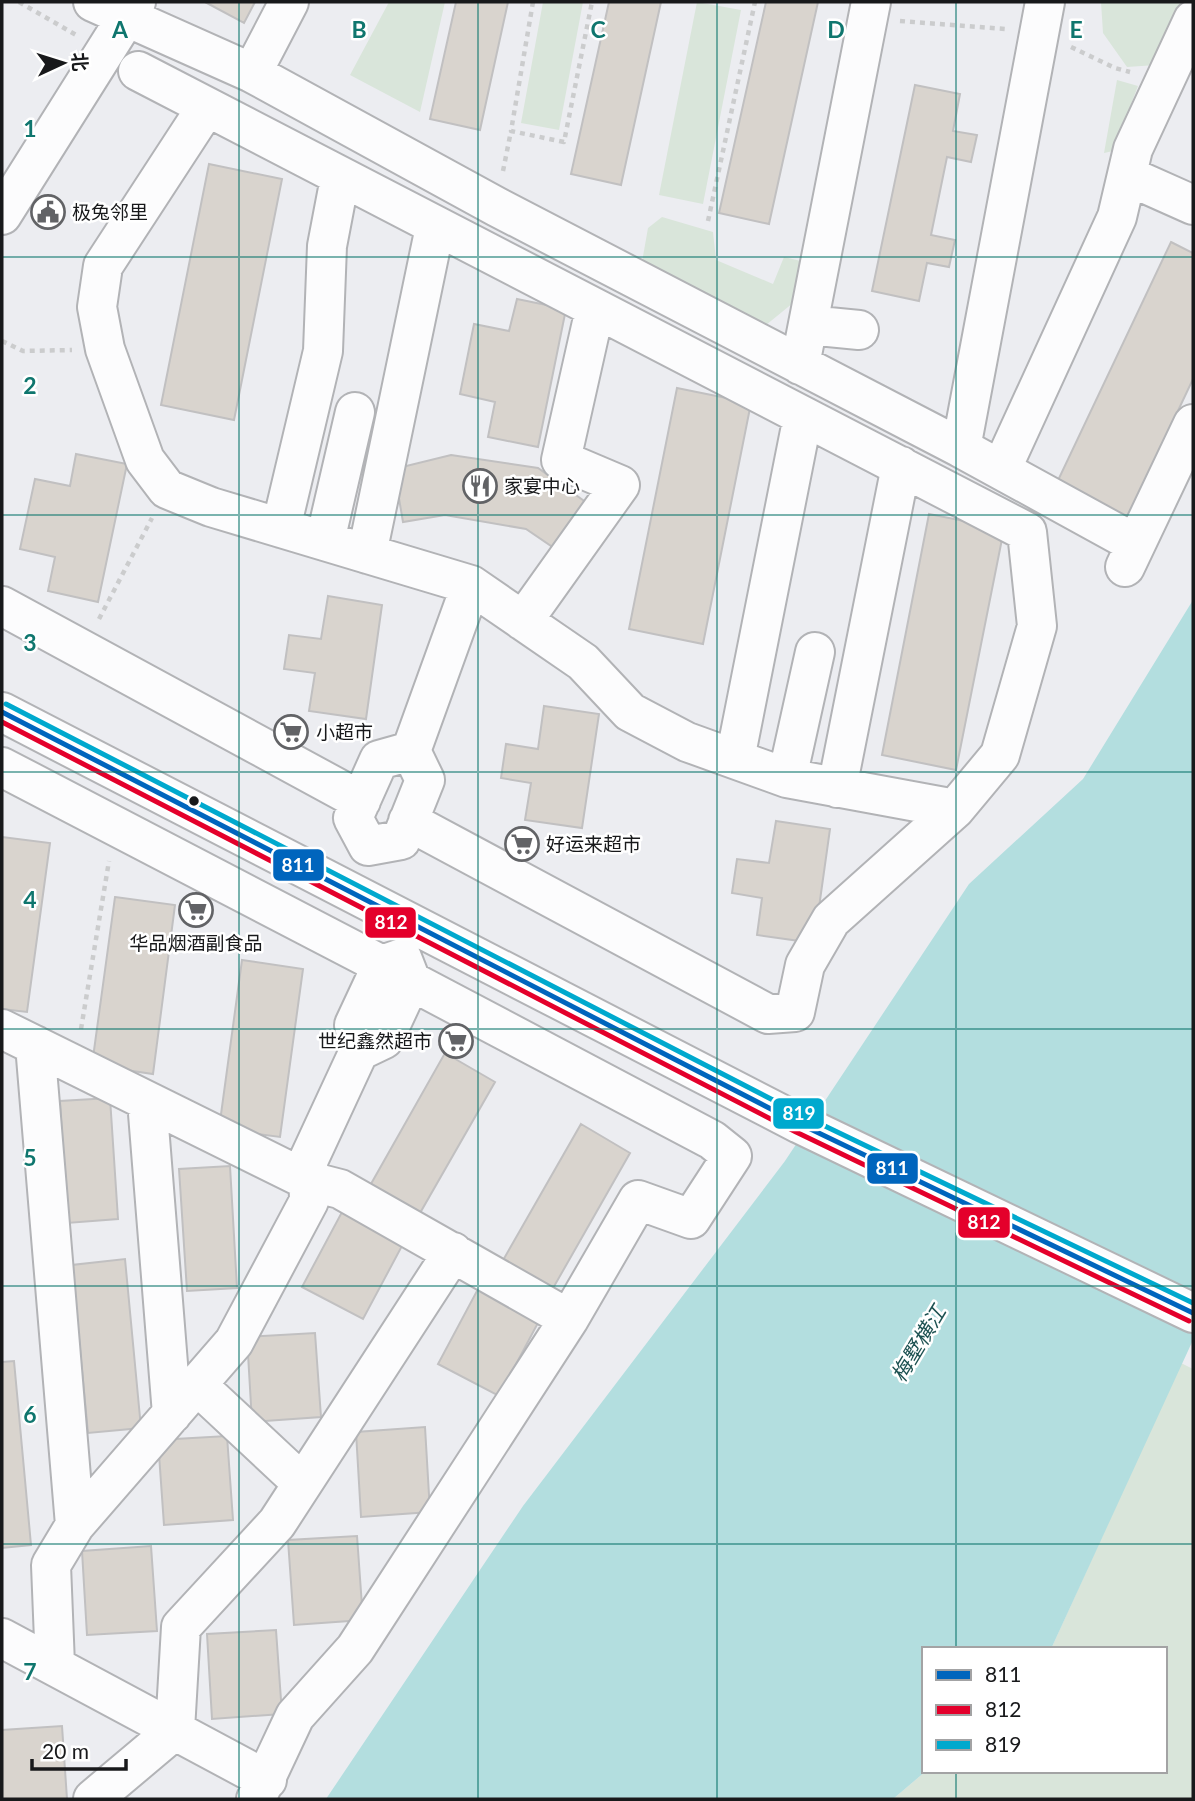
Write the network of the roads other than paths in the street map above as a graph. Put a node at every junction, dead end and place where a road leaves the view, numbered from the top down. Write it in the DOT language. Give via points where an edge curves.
graph roads {
  1 [pos="289,2"];
  2 [pos="871,2"];
  3 [pos="1045,2"];
  4 [pos="124,11"];
  5 [pos="1193,20"];
  6 [pos="138,71"];
  7 [pos="252,73"];
  8 [pos="206,108"];
  9 [pos="1128,176"];
  10 [pos="340,178"];
  11 [pos="1193,205"];
  12 [pos="2,215"];
  13 [pos="435,227"];
  14 [pos="595,309"];
  15 [pos="808,325"];
  16 [pos="859,330"];
  17 [pos="800,365"];
  18 [pos="355,412"];
  19 [pos="803,416"];
  20 [pos="1193,424"];
  21 [pos="961,448"];
  22 [pos="901,466"];
  23 [pos="1001,470"];
  24 [pos="281,528"];
  25 [pos="326,541"];
  26 [pos="367,554"];
  27 [pos="471,585"];
  28 [pos="2,606"];
  29 [pos="523,621"];
  30 [pos="815,652"];
  31 [pos="2,712"];
  32 [pos="411,751"];
  33 [pos="735,759"];
  34 [pos="2,767"];
  35 [pos="788,778"];
  36 [pos="837,788"];
  37 [pos="361,801"];
  38 [pos="955,810"];
  39 [pos="408,821"];
  40 [pos="368,846"];
  41 [pos="346,891"];
  42 [pos="403,958"];
  43 [pos="18,1037"];
  44 [pos="147,1101"];
  45 [pos="309,1181"];
  46 [pos="453,1252"];
  47 [pos="1193,1313"];
  48 [pos="569,1319"];
  49 [pos="197,1385"];
  50 [pos="172,1415"];
  51 [pos="303,1483"];
  52 [pos="75,1525"];
  53 [pos="2,1638"];
  54 [pos="55,1665"];
  55 [pos="176,1730"];
  56 [pos="261,1789"];
  57 [pos="93,1799"];
  1 -- 7 [label="street"];
  2 -- 15 [label="street"];
  3 -- 21 [label="street"];
  4 -- 7 [label="street"];
  4 -- 12 [label="street"];
  5 -- 9 [label="street" via="1133,149"];
  6 -- 8 [label="street"];
  7 -- 17 [label="street"];
  8 -- 10 [label="street"];
  8 -- 24 [label="street" via="103,266 97,307 104,349 145,460 167,489"];
  9 -- 11 [label="street"];
  9 -- 23 [label="street" via="1117,218"];
  10 -- 13 [label="street"];
  10 -- 24 [label="street" via="327,246 323,351"];
  13 -- 14 [label="street"];
  13 -- 26 [label="street"];
  14 -- 19 [label="street"];
  14 -- 29 [label="street" via="561,460 620,485"];
  15 -- 16 [label="street"];
  15 -- 17 [label="street"];
  17 -- 21 [label="street"];
  18 -- 25 [label="street"];
  19 -- 22 [label="street"];
  19 -- 33 [label="street"];
  20 -- 23 [label="street" via="1130,556"];
  21 -- 23 [label="street"];
  22 -- 36 [label="street"];
  22 -- 38 [label="street" via="1027,532 1037,626 1000,755"];
  24 -- 25 [label="street"];
  25 -- 26 [label="street"];
  26 -- 27 [label="street"];
  27 -- 29 [label="street"];
  27 -- 32 [label="street"];
  28 -- 37 [label="street"];
  29 -- 33 [label="street" via="583,662 630,712 687,742"];
  30 -- 35 [label="street"];
  31 -- 41 [label="street"];
  32 -- 37 [label="street" via="380,760"];
  32 -- 39 [label="street" via="425,780"];
  33 -- 35 [label="street"];
  34 -- 42 [label="street" via="123,829"];
  35 -- 36 [label="street"];
  36 -- 38 [label="street"];
  37 -- 40 [label="street" via="353,818"];
  38 -- 39 [label="street" via="831,920 805,965 795,1012 768,1014"];
  39 -- 40 [label="street" via="401,840"];
  40 -- 41 [label="street"];
  41 -- 42 [label="street"];
  42 -- 45 [label="street" via="354,1025 359,1051 308,1161"];
  42 -- 47 [label="street" via="800,1124"];
  42 -- 48 [label="street" via="732,1156 691,1219 638,1200"];
  43 -- 44 [label="street"];
  43 -- 52 [label="street"];
  44 -- 45 [label="street"];
  44 -- 50 [label="street"];
  45 -- 46 [label="street" via="340,1189"];
  45 -- 49 [label="street" via="309,1201 234,1342"];
  46 -- 48 [label="street"];
  46 -- 51 [label="street"];
  48 -- 56 [label="street" via="355,1649 295,1716"];
  49 -- 50 [label="street"];
  49 -- 51 [label="street"];
  50 -- 52 [label="street"];
  51 -- 55 [label="street" via="277,1523 181,1627"];
  52 -- 54 [label="street" via="51,1565"];
  53 -- 54 [label="street"];
  54 -- 55 [label="street"];
  55 -- 56 [label="street"];
  55 -- 57 [label="street"];
}
